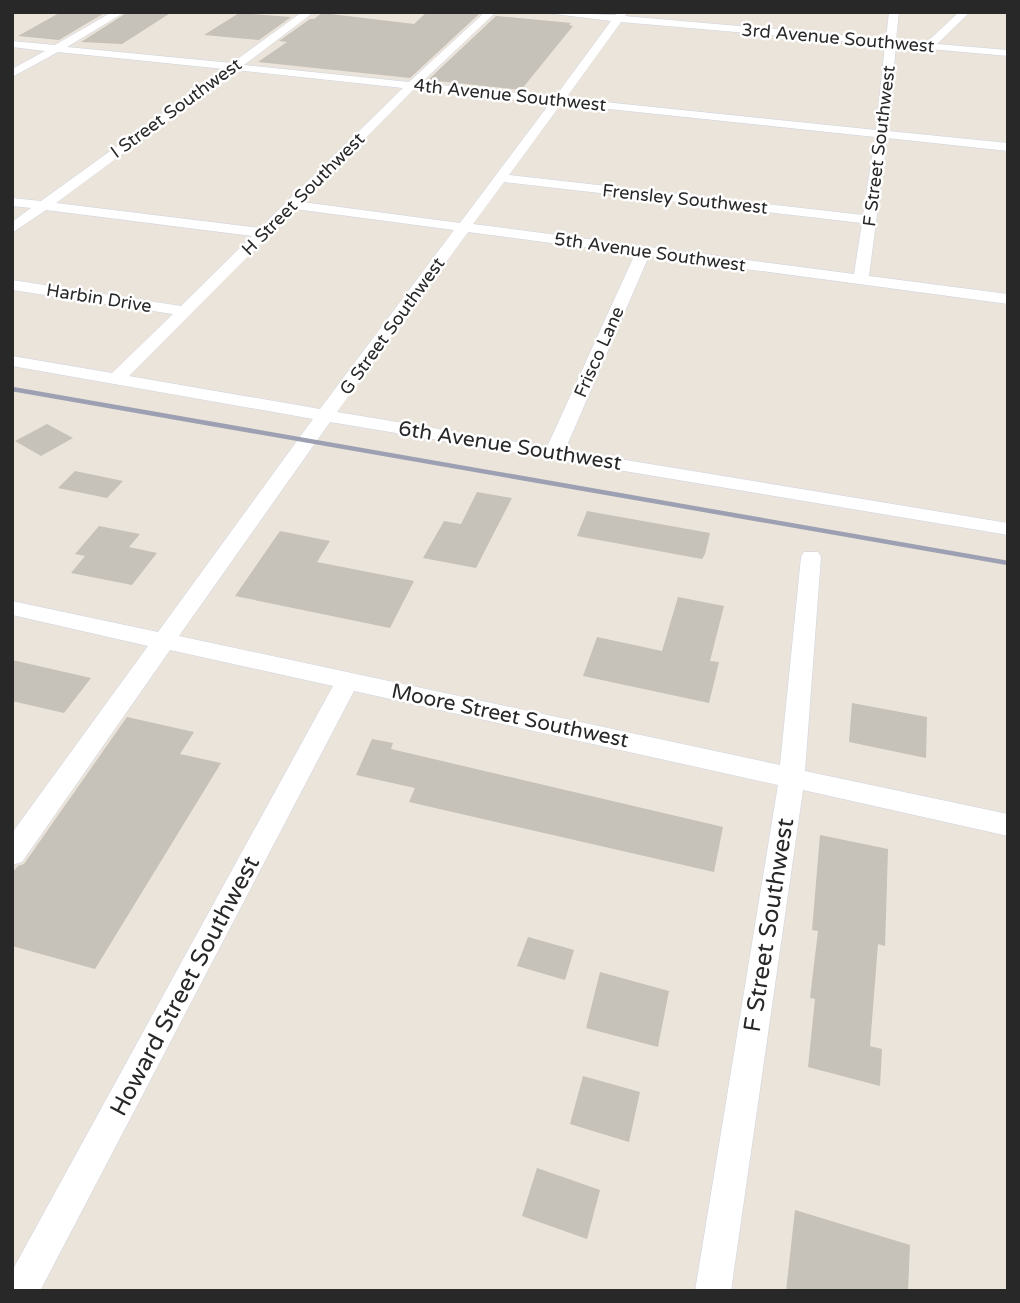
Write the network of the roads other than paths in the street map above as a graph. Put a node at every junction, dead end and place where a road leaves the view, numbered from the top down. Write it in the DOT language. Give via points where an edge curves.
graph roads {
  1 [pos="120,12"];
  2 [pos="309,12"];
  3 [pos="491,12"];
  4 [pos="543,12"];
  5 [pos="894,12"];
  6 [pos="965,12"];
  7 [pos="620,16"];
  8 [pos="891,43"];
  9 [pos="12,44"];
  10 [pos="929,46"];
  11 [pos="56,49"];
  12 [pos="1008,53"];
  13 [pos="232,67"];
  14 [pos="12,74"];
  15 [pos="412,85"];
  16 [pos="556,100"];
  17 [pos="882,134"];
  18 [pos="1008,146"];
  19 [pos="500,178"];
  20 [pos="12,201"];
  21 [pos="44,205"];
  22 [pos="293,205"];
  23 [pos="870,220"];
  24 [pos="464,227"];
  25 [pos="12,229"];
  26 [pos="264,233"];
  27 [pos="644,251"];
  28 [pos="861,280"];
  29 [pos="12,285"];
  30 [pos="1008,299"];
  31 [pos="186,311"];
  32 [pos="12,361"];
  33 [pos="117,379"];
  34 [pos="327,416"];
  35 [pos="554,453"];
  36 [pos="1008,529"];
  37 [pos="811,557"];
  38 [pos="12,608"];
  39 [pos="163,641"];
  40 [pos="348,681"];
  41 [pos="792,778"];
  42 [pos="1008,825"];
  43 [pos="12,854"];
  44 [pos="21,1291"];
  45 [pos="713,1291"];
  1 -- 11 [label="street"];
  2 -- 13 [label="street, I Street Southwest"];
  3 -- 15 [label="street, H Street Southwest"];
  4 -- 7 [label="street, 3rd Avenue Southwest"];
  5 -- 8 [label="street, F Street Southwest"];
  6 -- 10 [label="street"];
  7 -- 8 [label="street, 3rd Avenue Southwest"];
  7 -- 16 [label="street, G Street Southwest"];
  8 -- 10 [label="street, 3rd Avenue Southwest"];
  8 -- 17 [label="street, F Street Southwest"];
  9 -- 11 [label="street, 4th Avenue Southwest"];
  10 -- 12 [label="street, 3rd Avenue Southwest"];
  11 -- 13 [label="street, 4th Avenue Southwest"];
  11 -- 14 [label="street"];
  13 -- 15 [label="street, 4th Avenue Southwest"];
  13 -- 21 [label="street, I Street Southwest"];
  15 -- 16 [label="street, 4th Avenue Southwest"];
  15 -- 22 [label="street, H Street Southwest"];
  16 -- 17 [label="street, 4th Avenue Southwest"];
  16 -- 19 [label="street, G Street Southwest"];
  17 -- 18 [label="street, 4th Avenue Southwest"];
  17 -- 23 [label="street, F Street Southwest"];
  19 -- 23 [label="street, Frensley Southwest"];
  19 -- 24 [label="street, G Street Southwest"];
  20 -- 21 [label="street"];
  21 -- 25 [label="street"];
  21 -- 26 [label="street"];
  22 -- 24 [label="street, 5th Avenue Southwest"];
  22 -- 26 [label="street, H Street Southwest"];
  23 -- 28 [label="street, F Street Southwest"];
  24 -- 27 [label="street, 5th Avenue Southwest"];
  24 -- 34 [label="street, G Street Southwest"];
  26 -- 31 [label="street, H Street Southwest"];
  27 -- 28 [label="street, 5th Avenue Southwest"];
  27 -- 35 [label="street, Frisco Lane"];
  28 -- 30 [label="street, 5th Avenue Southwest"];
  29 -- 31 [label="street, Harbin Drive"];
  31 -- 33 [label="street, H Street Southwest"];
  32 -- 33 [label="street, 6th Avenue Southwest"];
  33 -- 34 [label="street, 6th Avenue Southwest"];
  34 -- 35 [label="street, 6th Avenue Southwest"];
  34 -- 39 [label="street, G Street Southwest"];
  35 -- 36 [label="street, 6th Avenue Southwest"];
  37 -- 41 [label="street, F Street Southwest"];
  38 -- 39 [label="street, Moore Street Southwest"];
  39 -- 40 [label="street, Moore Street Southwest"];
  39 -- 43 [label="street, G Street Southwest"];
  40 -- 41 [label="street, Moore Street Southwest"];
  40 -- 44 [label="street, Howard Street Southwest"];
  41 -- 42 [label="street, Moore Street Southwest"];
  41 -- 45 [label="street, F Street Southwest"];
}
